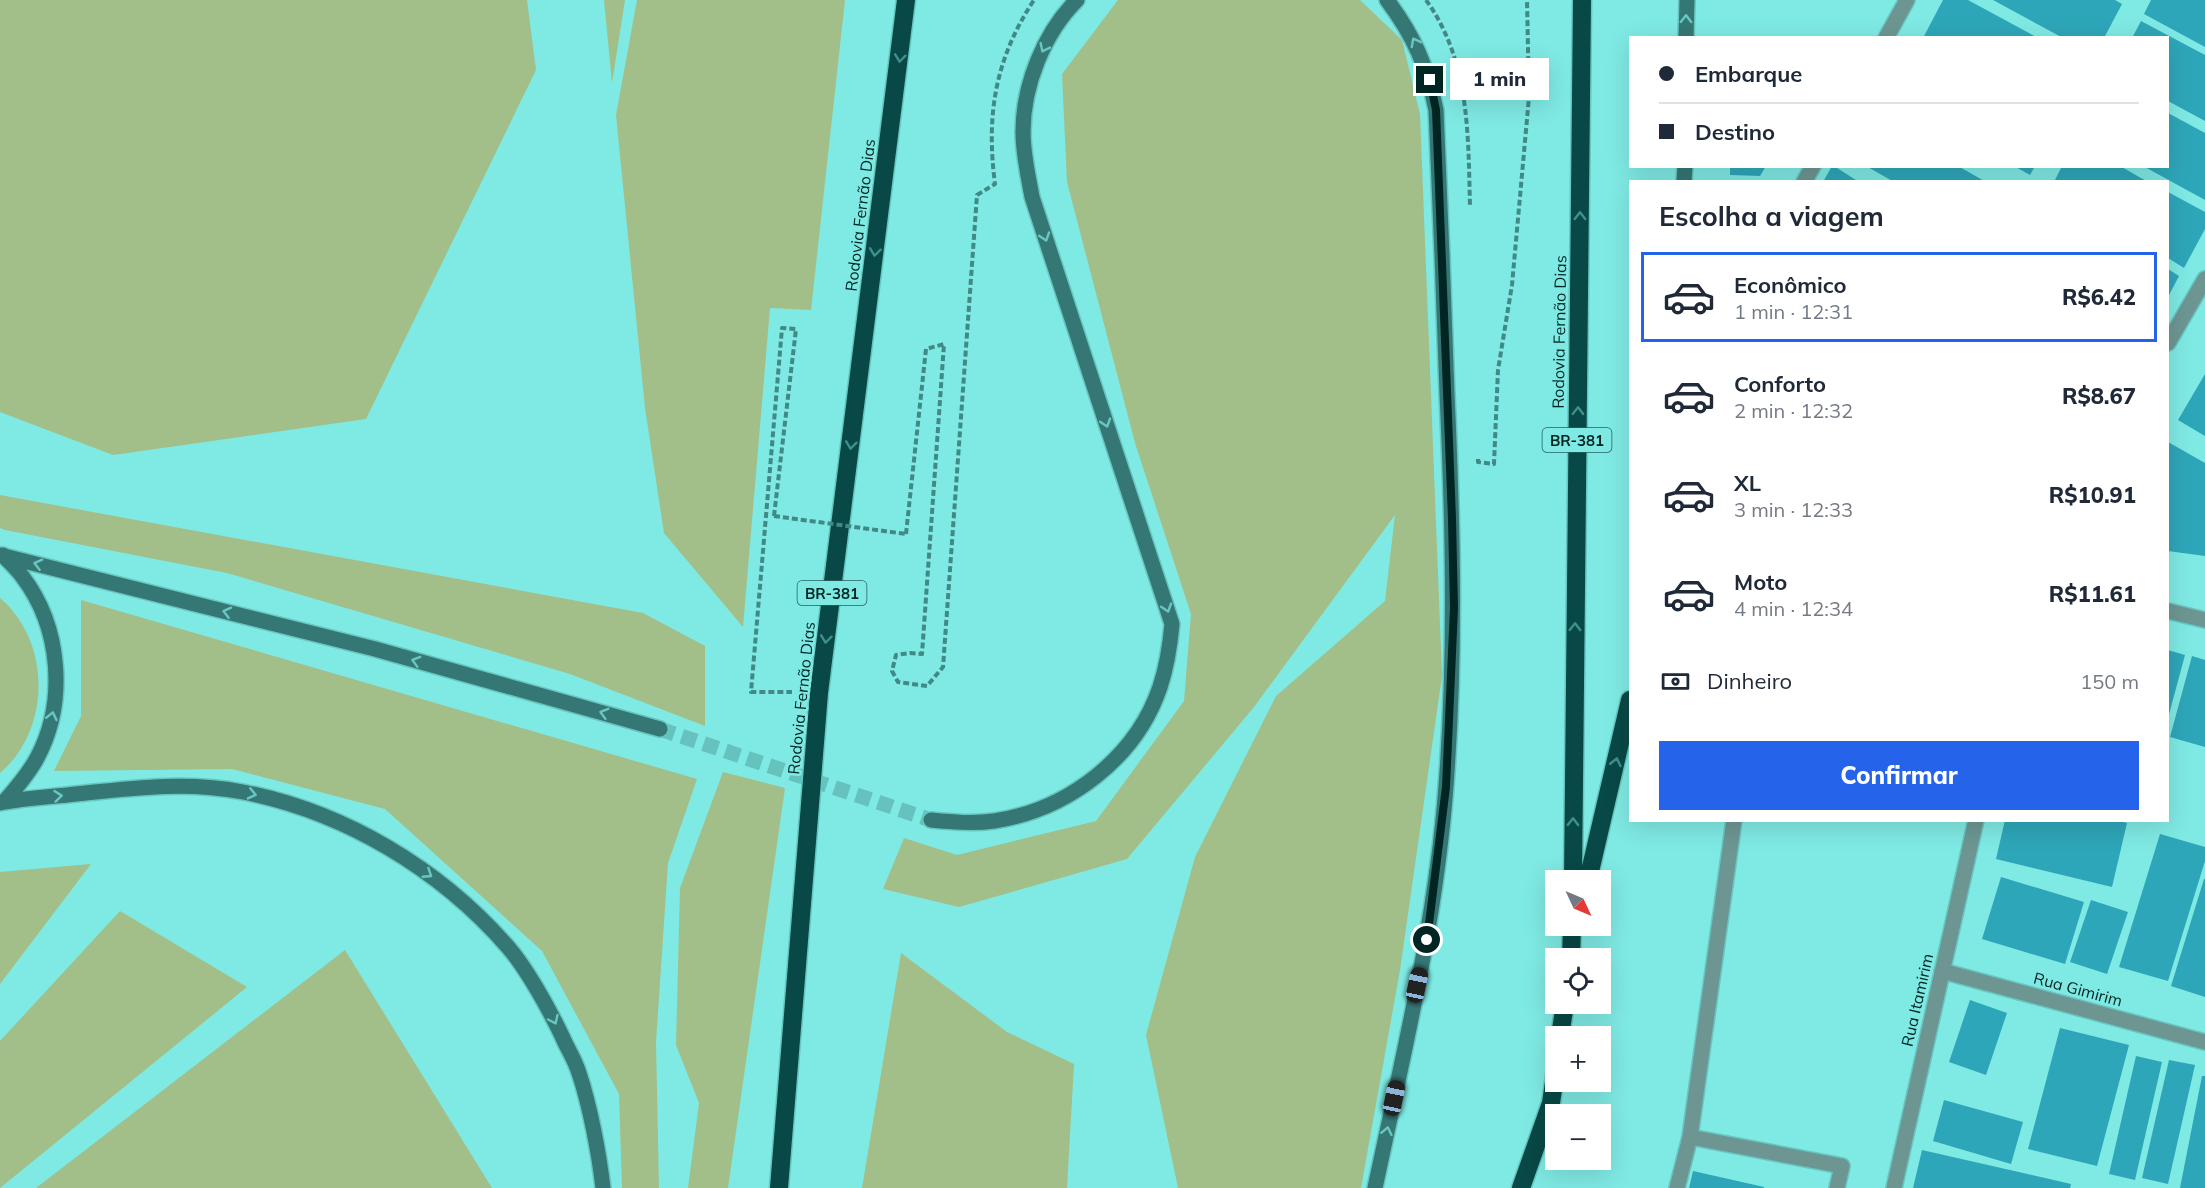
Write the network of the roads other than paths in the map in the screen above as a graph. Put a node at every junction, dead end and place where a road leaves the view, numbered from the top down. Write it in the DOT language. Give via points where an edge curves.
graph roads {
  1 [pos="906,0"];
  2 [pos="1077,0"];
  3 [pos="1387,0"];
  4 [pos="1582,0"];
  5 [pos="1687,0"];
  6 [pos="1908,0"];
  7 [pos="1686,36"];
  8 [pos="1887,36"];
  9 [pos="2205,279"];
  10 [pos="2169,341"];
  11 [pos="2,555"];
  12 [pos="2169,611"];
  13 [pos="2205,620"];
  14 [pos="1629,704"];
  15 [pos="660,729"];
  16 [pos="2,803"];
  17 [pos="931,820"];
  18 [pos="1734,822"];
  19 [pos="1976,822"];
  20 [pos="1573,870"];
  21 [pos="1590,870"];
  22 [pos="1942,971"];
  23 [pos="2205,1042"];
  24 [pos="1553,1092"];
  25 [pos="1551,1103"];
  26 [pos="1690,1137"];
  27 [pos="603,1188"];
  28 [pos="779,1188"];
  29 [pos="1375,1188"];
  30 [pos="1521,1188"];
  31 [pos="1531,1188"];
  32 [pos="1677,1188"];
  33 [pos="1837,1188"];
  34 [pos="1894,1188"];
  1 -- 28 [label="highway, Rodovia Fernão Dias / BR-381, one-way" via="819,693"];
  2 -- 17 [label="main road, one-way" via="1052,33 1037,64 1023,130 1025,164 1032,197 1172,624 1168,657 1160,689 1146,718 1105,770 1080,789 1023,815 962,823"];
  29 -- 3 [label="main road, one-way" via="1427,940 1438,864 1446,787 1454,608 1436,110 1419,50"];
  20 -- 4 [label="highway, Rodovia Fernão Dias / BR-381, one-way"];
  7 -- 5 [label="main road, one-way"];
  6 -- 8 [label="street"];
  9 -- 10 [label="street"];
  15 -- 11 [label="main road, one-way" via="375,649"];
  16 -- 11 [label="main road, one-way" via="38,758 48,733 56,678 47,624 22,576"];
  12 -- 13 [label="street"];
  21 -- 14 [label="highway, one-way"];
  16 -- 27 [label="main road, one-way" via="157,785 200,786 284,802 324,816 399,855 436,880 509,948 550,1011 579,1072"];
  18 -- 26 [label="street"];
  19 -- 22 [label="street, Rua Itamirim"];
  22 -- 23 [label="street, Rua Gimirim"];
  22 -- 34 [label="street, Rua Itamirim"];
  24 -- 25 [label="highway"];
  25 -- 30 [label="highway"];
  25 -- 31 [label="highway"];
  26 -- 32 [label="street"];
  26 -- 33 [label="street" via="1842,1166"];
}
